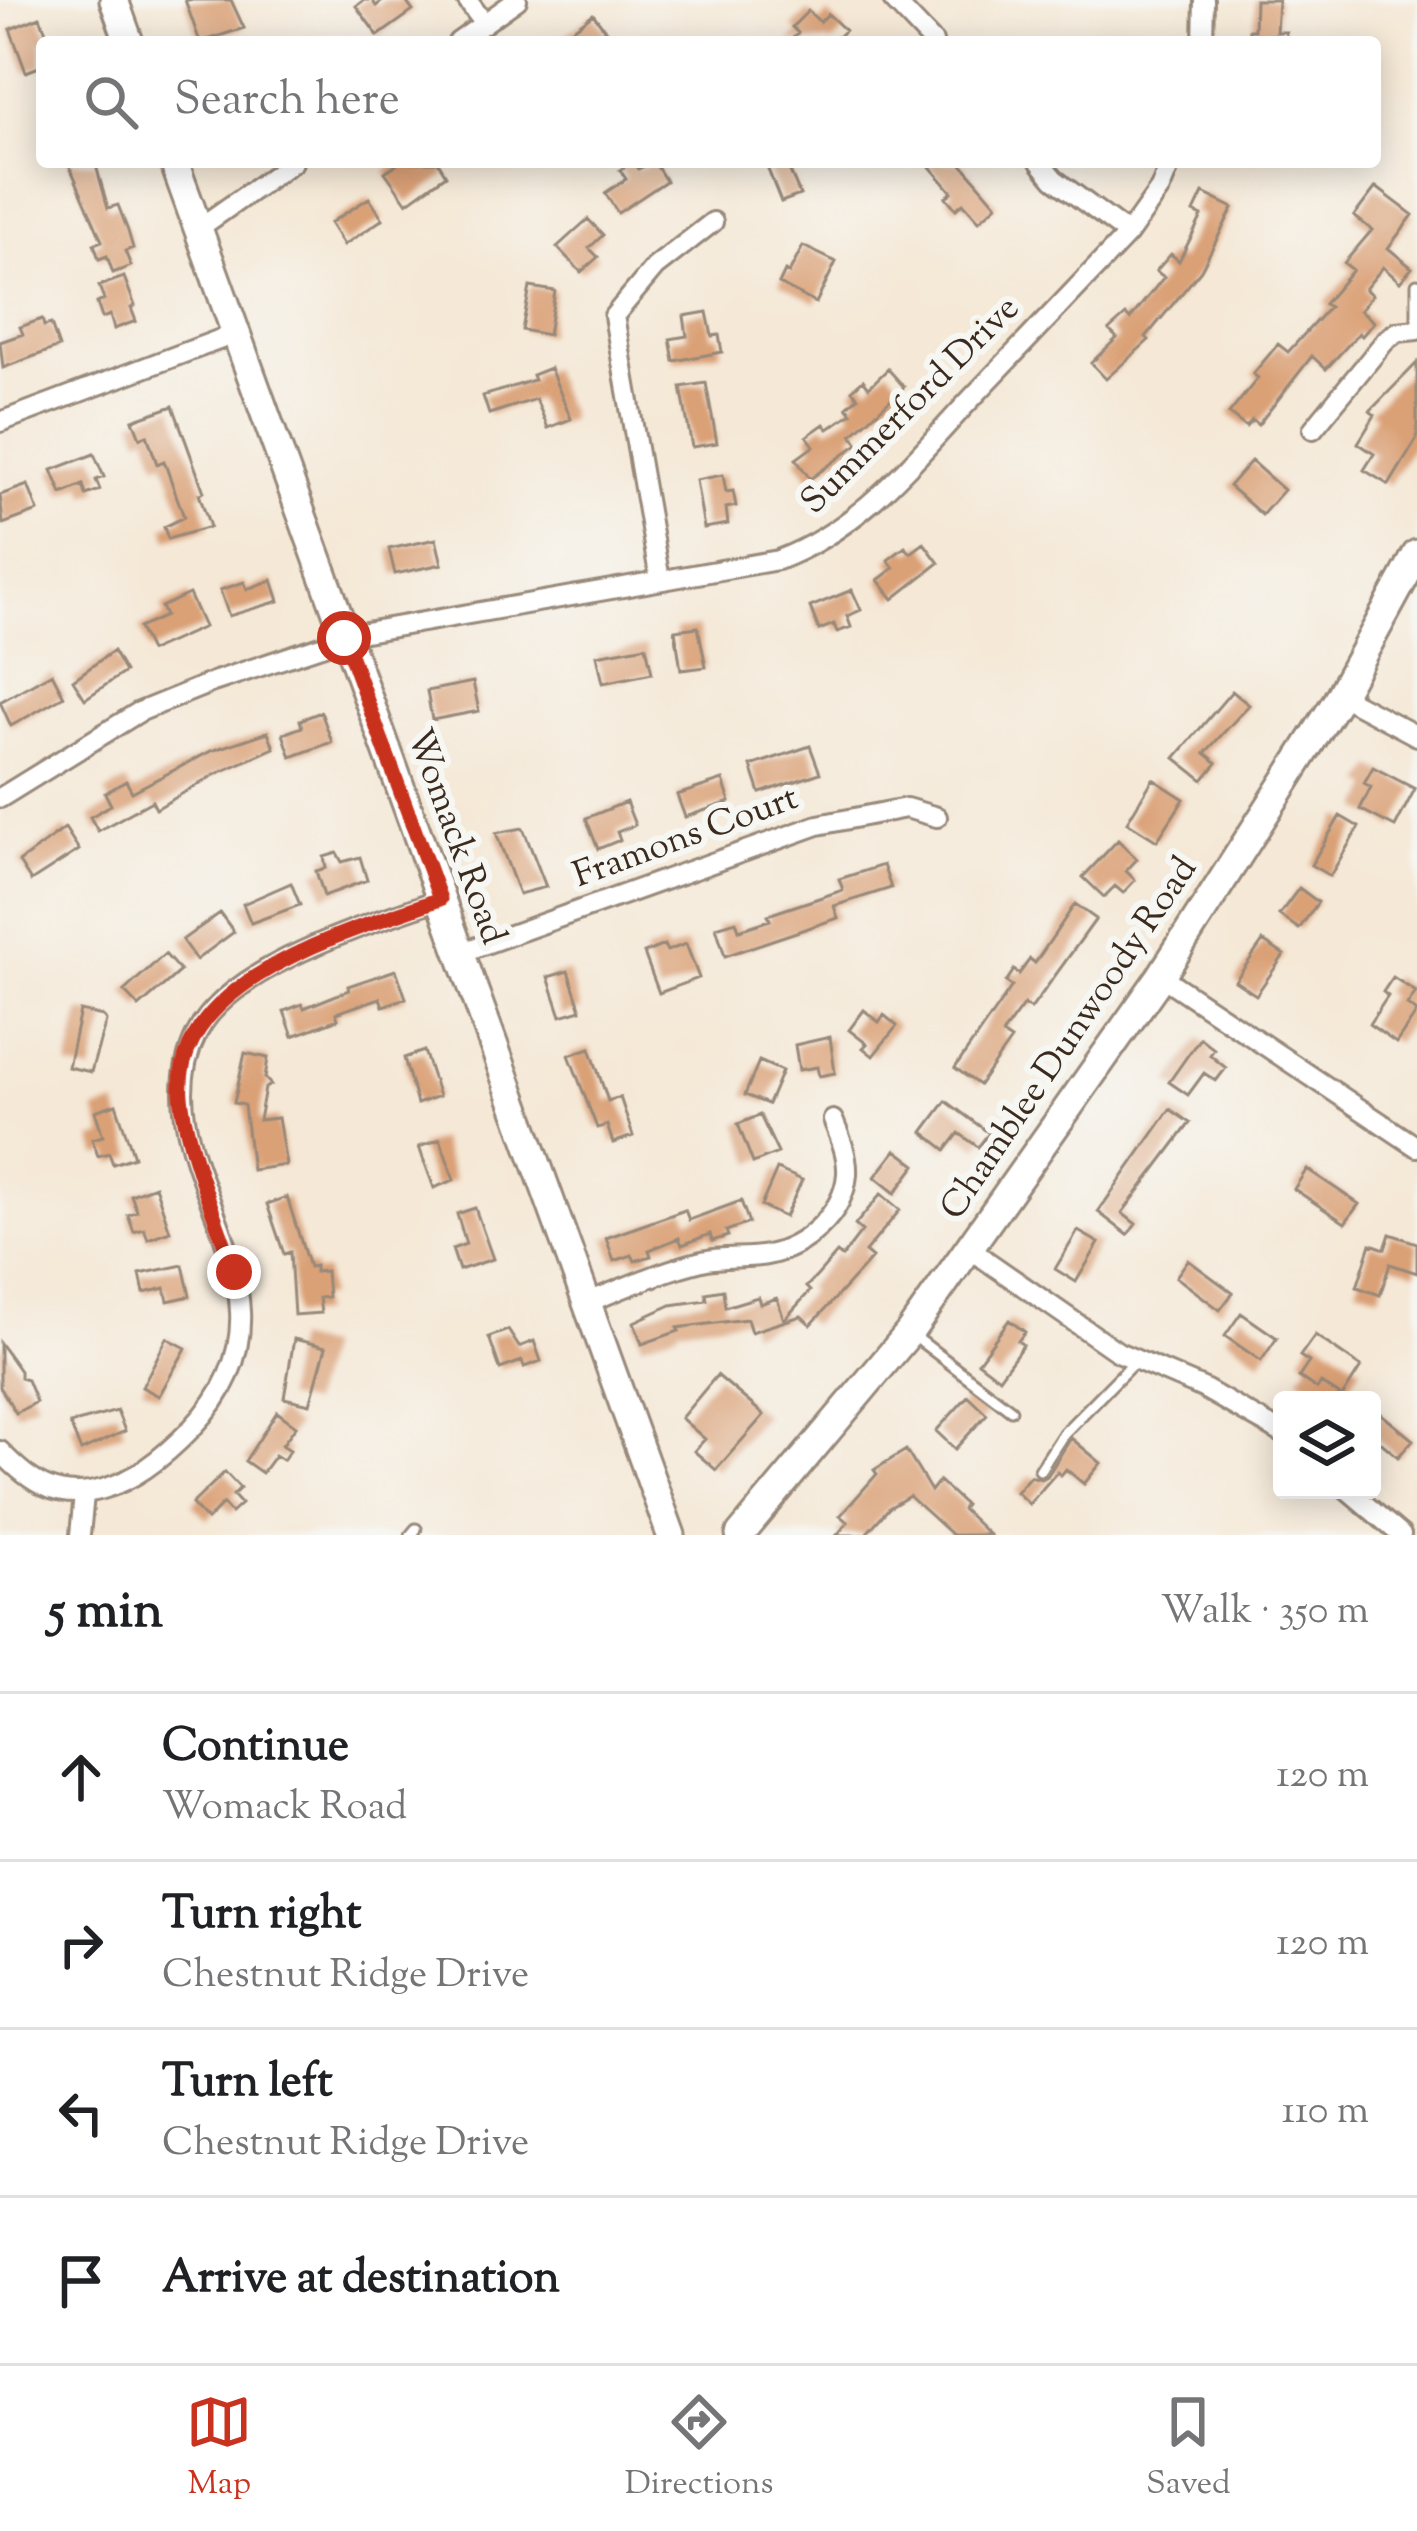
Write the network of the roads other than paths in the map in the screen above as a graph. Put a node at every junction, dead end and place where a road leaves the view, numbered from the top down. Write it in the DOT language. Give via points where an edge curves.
graph roads {
  1 [pos="114,0"];
  2 [pos="466,0"];
  3 [pos="517,0"];
  4 [pos="893,0"];
  5 [pos="1204,0"];
  6 [pos="484,23"];
  7 [pos="127,36"];
  8 [pos="466,36"];
  9 [pos="927,36"];
  10 [pos="1203,36"];
  11 [pos="176,168"];
  12 [pos="284,168"];
  13 [pos="1045,168"];
  14 [pos="1169,168"];
  15 [pos="713,221"];
  16 [pos="199,228"];
  17 [pos="1128,234"];
  18 [pos="1417,284"];
  19 [pos="1417,329"];
  20 [pos="237,333"];
  21 [pos="0,422"];
  22 [pos="1313,429"];
  23 [pos="1417,554"];
  24 [pos="660,580"];
  25 [pos="344,638"];
  26 [pos="1340,695"];
  27 [pos="1417,736"];
  28 [pos="0,798"];
  29 [pos="937,818"];
  30 [pos="440,899"];
  31 [pos="460,953"];
  32 [pos="1161,976"];
  33 [pos="833,1120"];
  34 [pos="1417,1148"];
  35 [pos="971,1250"];
  36 [pos="588,1303"];
  37 [pos="909,1333"];
  38 [pos="1137,1359"];
  39 [pos="1011,1410"];
  40 [pos="1273,1428"];
  41 [pos="0,1451"];
  42 [pos="1040,1470"];
  43 [pos="84,1495"];
  44 [pos="1358,1499"];
  45 [pos="80,1535"];
  46 [pos="671,1535"];
  47 [pos="740,1535"];
  48 [pos="1400,1535"];
  1 -- 7 [label="street"];
  2 -- 6 [label="street"];
  3 -- 6 [label="street"];
  4 -- 9 [label="street"];
  5 -- 10 [label="street"];
  6 -- 8 [label="street"];
  11 -- 16 [label="street, Womack Road"];
  12 -- 16 [label="street"];
  13 -- 17 [label="street"];
  14 -- 17 [label="street, Summerford Drive"];
  15 -- 24 [label="street" via="655,267 614,316"];
  16 -- 20 [label="street, Womack Road"];
  17 -- 24 [label="street, Summerford Drive" via="844,527 778,560"];
  18 -- 19 [label="lane"];
  19 -- 22 [label="street" via="1386,340"];
  20 -- 21 [label="street"];
  20 -- 25 [label="street, Womack Road"];
  23 -- 26 [label="street, Chamblee Dunwoody Road"];
  24 -- 25 [label="street, Summerford Drive"];
  25 -- 28 [label="street, Summerford Drive" via="139,712"];
  25 -- 30 [label="street, Womack Road"];
  26 -- 27 [label="street"];
  26 -- 32 [label="street, Chamblee Dunwoody Road"];
  29 -- 31 [label="street, Framons Court" via="906,808 818,825"];
  30 -- 31 [label="street, Womack Road"];
  30 -- 43 [label="street" via="266,970 200,1028 181,1093 234,1272 239,1346 209,1410 176,1445 116,1486"];
  31 -- 36 [label="street, Womack Road"];
  32 -- 34 [label="street"];
  32 -- 35 [label="street, Chamblee Dunwoody Road"];
  33 -- 36 [label="street" via="847,1175 820,1227 773,1254 704,1260"];
  35 -- 37 [label="street, Chamblee Dunwoody Road"];
  35 -- 38 [label="street"];
  36 -- 46 [label="street, Womack Road"];
  37 -- 39 [label="lane"];
  37 -- 47 [label="street, Chamblee Dunwoody Road"];
  38 -- 40 [label="street"];
  38 -- 42 [label="lane" via="1064,1433"];
  41 -- 43 [label="street" via="26,1478"];
  43 -- 45 [label="street"];
  44 -- 48 [label="street"];
}
